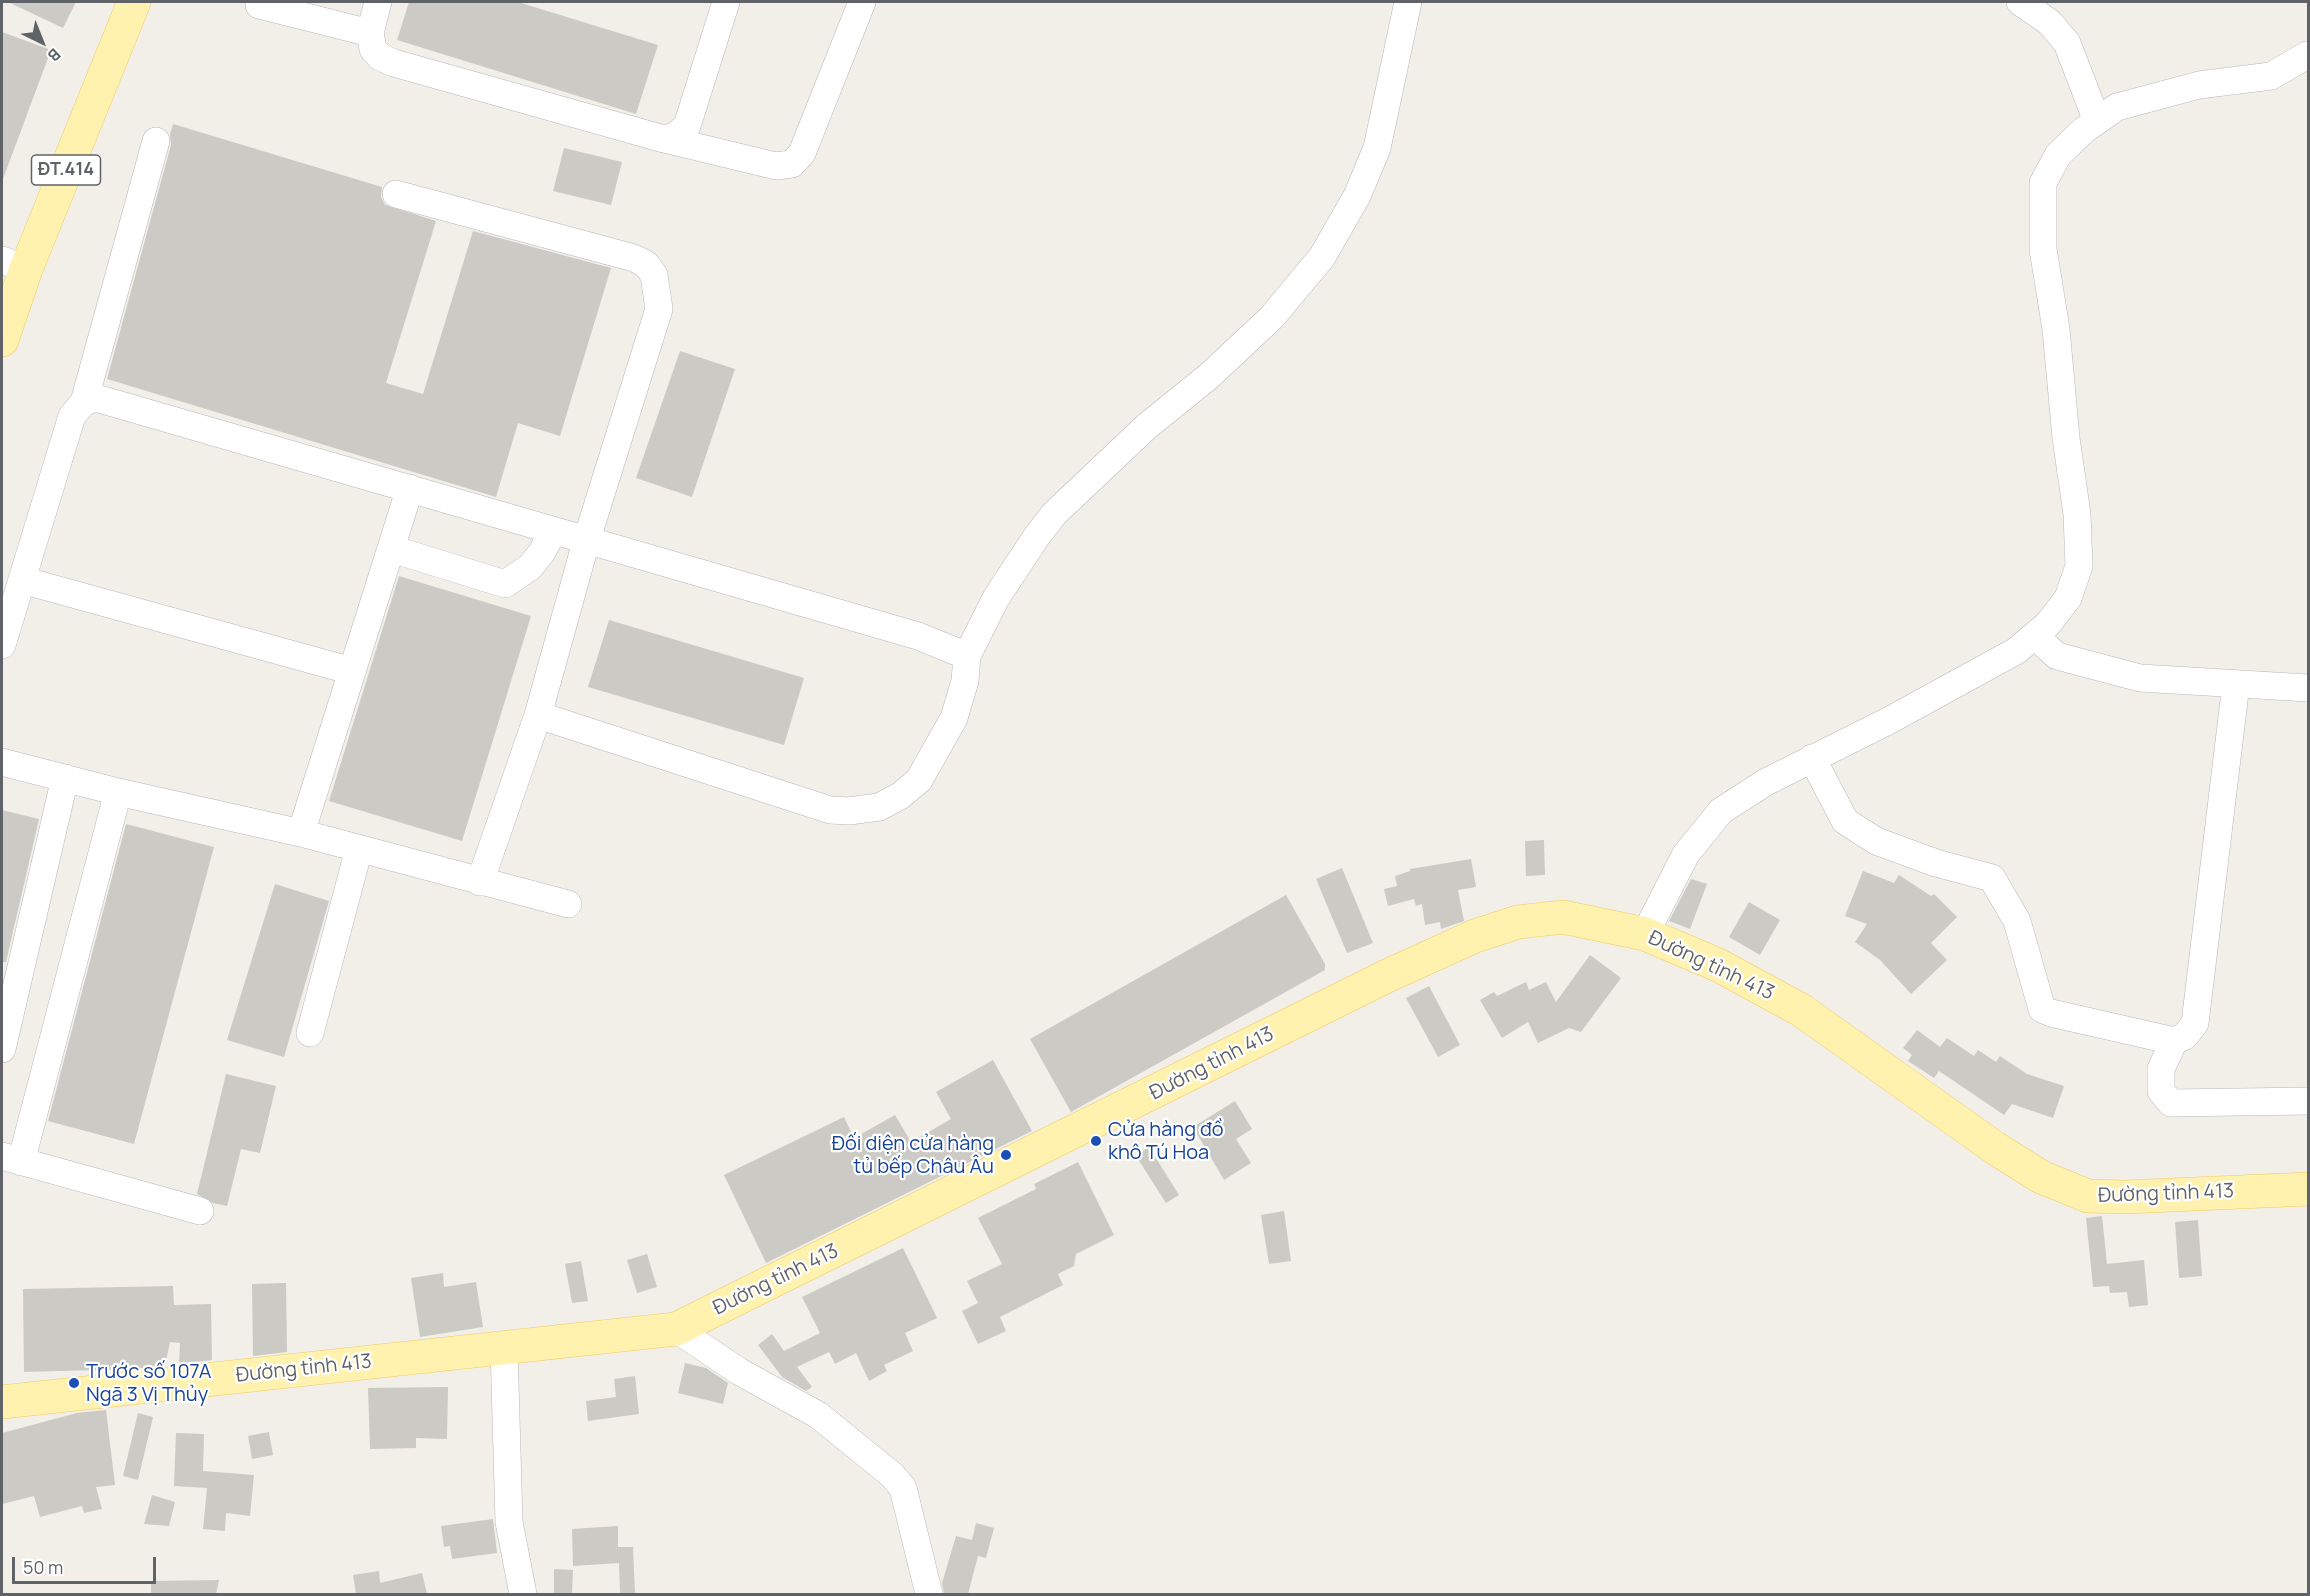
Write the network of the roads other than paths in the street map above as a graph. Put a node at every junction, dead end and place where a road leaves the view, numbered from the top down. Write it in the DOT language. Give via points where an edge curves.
graph roads {
  1 [pos="378,2"];
  2 [pos="862,2"];
  3 [pos="1408,2"];
  4 [pos="2020,2"];
  5 [pos="721,3"];
  6 [pos="126,4"];
  7 [pos="258,5"];
  8 [pos="370,33"];
  9 [pos="2308,55"];
  10 [pos="2097,121"];
  11 [pos="664,139"];
  12 [pos="156,141"];
  13 [pos="396,194"];
  14 [pos="14,264"];
  15 [pos="2,340"];
  16 [pos="84,402"];
  17 [pos="410,488"];
  18 [pos="553,531"];
  19 [pos="586,542"];
  20 [pos="392,549"];
  21 [pos="22,580"];
  22 [pos="2036,637"];
  23 [pos="2,645"];
  24 [pos="968,656"];
  25 [pos="352,671"];
  26 [pos="2236,684"];
  27 [pos="2308,688"];
  28 [pos="538,715"];
  29 [pos="1812,758"];
  30 [pos="2,762"];
  31 [pos="65,778"];
  32 [pos="118,792"];
  33 [pos="301,833"];
  34 [pos="359,849"];
  35 [pos="480,882"];
  36 [pos="568,904"];
  37 [pos="1645,934"];
  38 [pos="310,1034"];
  39 [pos="2174,1041"];
  40 [pos="2,1049"];
  41 [pos="2308,1101"];
  42 [pos="11,1159"];
  43 [pos="2308,1189"];
  44 [pos="200,1211"];
  45 [pos="676,1329"];
  46 [pos="504,1348"];
  47 [pos="2,1402"];
  48 [pos="523,1594"];
  49 [pos="929,1594"];
  1 -- 8 [label="street"];
  2 -- 11 [label="street" via="802,153 792,164 776,166"];
  3 -- 24 [label="street" via="1377,148 1357,196 1322,257 1264,324 1054,514 996,598"];
  4 -- 10 [label="street" via="2049,22 2067,43"];
  5 -- 11 [label="street" via="687,126"];
  6 -- 14 [label="main road, ĐT.414"];
  7 -- 8 [label="street"];
  8 -- 11 [label="street" via="373,49 394,63"];
  9 -- 10 [label="street" via="2271,76 2199,85 2117,107"];
  10 -- 22 [label="street" via="2058,155 2043,183 2043,249 2056,329 2077,514 2079,566 2068,598"];
  12 -- 16 [label="street"];
  13 -- 19 [label="street" via="634,258 646,264 654,275 659,309"];
  14 -- 15 [label="main road, ĐT.414"];
  16 -- 17 [label="street" via="96,398 118,402"];
  16 -- 21 [label="street" via="72,416"];
  17 -- 18 [label="street"];
  17 -- 20 [label="street"];
  18 -- 19 [label="street"];
  18 -- 20 [label="street" via="530,567 505,584"];
  19 -- 24 [label="street" via="918,636"];
  19 -- 28 [label="street"];
  20 -- 25 [label="street"];
  21 -- 23 [label="street"];
  21 -- 25 [label="street"];
  22 -- 26 [label="street" via="2057,656 2140,678"];
  22 -- 29 [label="street" via="1890,720"];
  24 -- 28 [label="street" via="954,718 919,780 879,807 830,810"];
  25 -- 33 [label="street"];
  26 -- 27 [label="street"];
  26 -- 39 [label="street" via="2195,1023 2185,1036"];
  28 -- 35 [label="street"];
  29 -- 37 [label="street" via="1721,811 1686,854"];
  29 -- 39 [label="street" via="1845,821 1876,841 1992,878 2017,921 2042,1009"];
  30 -- 31 [label="street"];
  31 -- 32 [label="street"];
  31 -- 40 [label="street"];
  32 -- 33 [label="street"];
  32 -- 42 [label="street"];
  33 -- 34 [label="street"];
  34 -- 35 [label="street"];
  34 -- 38 [label="street"];
  35 -- 36 [label="street"];
  37 -- 43 [label="main road, Đường tỉnh 413" via="1718,965 1802,1010 1995,1148 2041,1177 2088,1196"];
  37 -- 45 [label="main road, Đường tỉnh 413" via="1563,917 1518,922 1475,936 1264,1036"];
  39 -- 41 [label="street" via="2161,1069 2161,1091 2172,1103"];
  42 -- 44 [label="street"];
  45 -- 46 [label="main road, Đường tỉnh 413"];
  45 -- 49 [label="street" via="740,1372 818,1415 892,1475 903,1488"];
  46 -- 47 [label="main road, Đường tỉnh 413"];
  46 -- 48 [label="street" via="508,1504 512,1547"];
}
